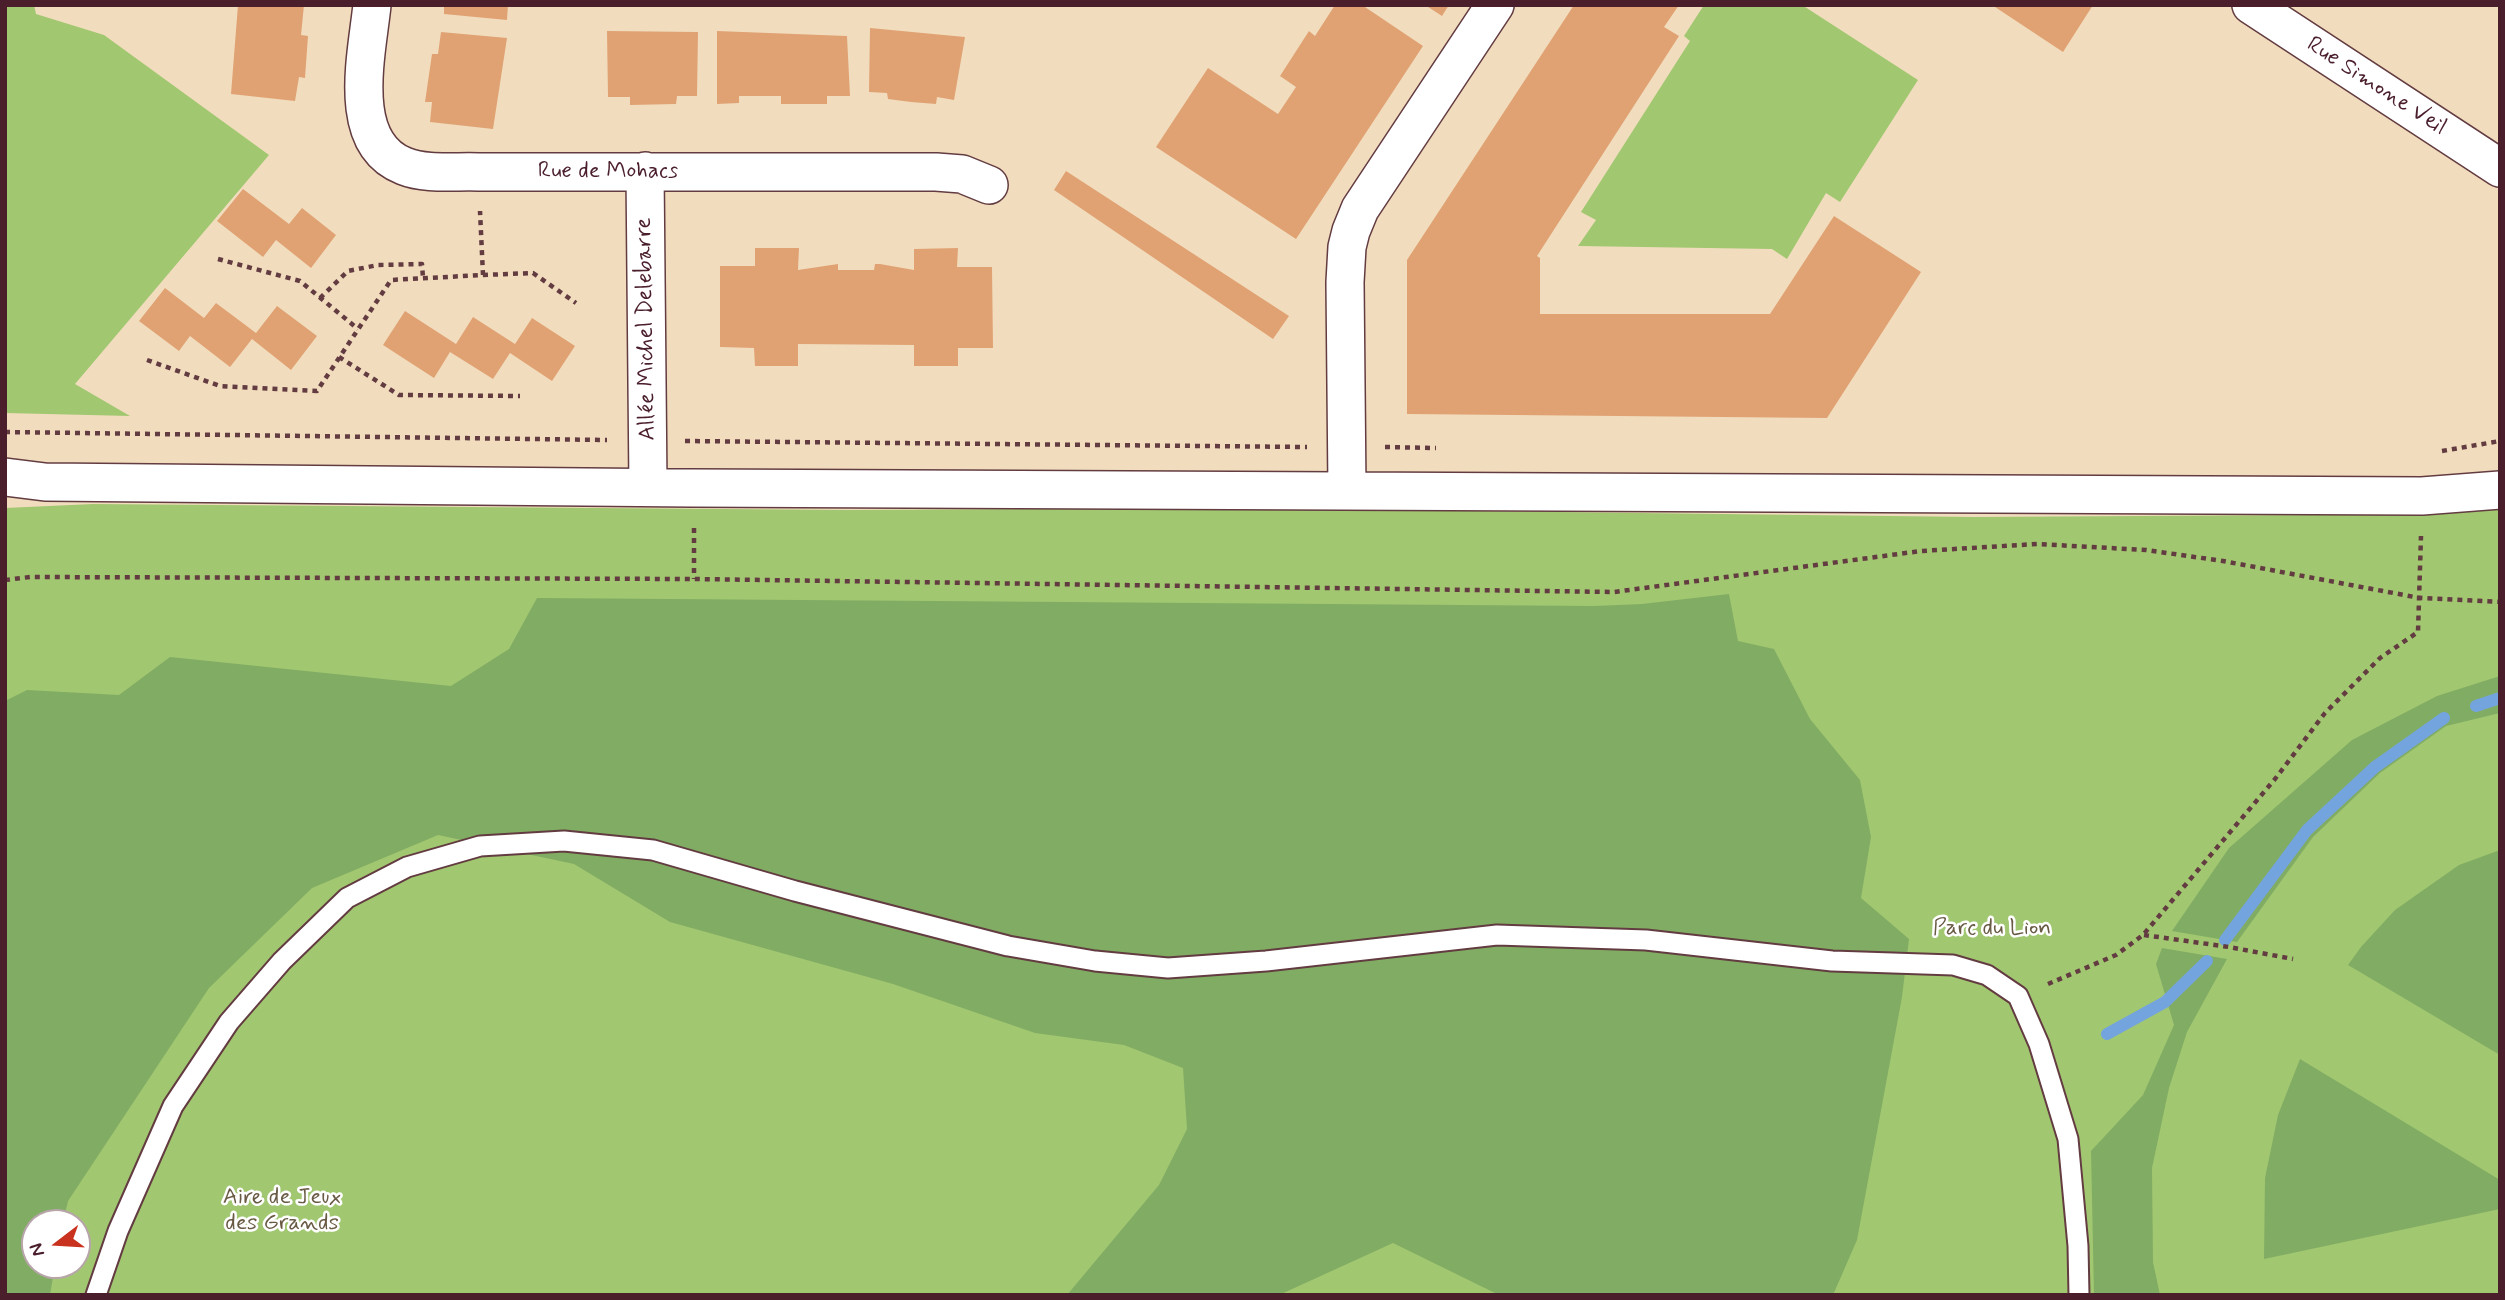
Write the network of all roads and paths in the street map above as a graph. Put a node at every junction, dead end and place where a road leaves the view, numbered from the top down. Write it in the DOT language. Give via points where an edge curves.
graph roads {
  1 [pos="372,5"];
  2 [pos="1495,5"];
  3 [pos="2251,5"];
  4 [pos="2500,168"];
  5 [pos="645,171"];
  6 [pos="479,172"];
  7 [pos="989,185"];
  8 [pos="218,259"];
  9 [pos="483,275"];
  10 [pos="423,278"];
  11 [pos="320,298"];
  12 [pos="576,303"];
  13 [pos="358,329"];
  14 [pos="339,357"];
  15 [pos="147,360"];
  16 [pos="520,396"];
  17 [pos="5,432"];
  18 [pos="648,440"];
  19 [pos="2500,441"];
  20 [pos="1347,447"];
  21 [pos="1445,448"];
  22 [pos="2435,452"];
  23 [pos="5,477"];
  24 [pos="46,482"];
  25 [pos="5,486"];
  26 [pos="648,488"];
  27 [pos="1347,490"];
  28 [pos="2491,491"];
  29 [pos="5,580"];
  30 [pos="2420,598"];
  31 [pos="2500,602"];
  32 [pos="2143,934"];
  33 [pos="2293,959"];
  34 [pos="2018,996"];
  35 [pos="96,1295"];
  36 [pos="2079,1295"];
  1 -- 6 [label="street, Rue de Mohacs" via="364,88 369,131 378,148 406,167"];
  2 -- 20 [label="street" via="1360,209 1351,231 1345,282"];
  3 -- 4 [label="street, Rue Simone Veil"];
  5 -- 6 [label="street, Rue de Mohacs"];
  5 -- 7 [label="street, Rue de Mohacs" via="936,172 962,174"];
  5 -- 18 [label="street, Allée Michel Delebarre"];
  6 -- 9 [label="path"];
  8 -- 11 [label="path" via="300,281"];
  9 -- 10 [label="path"];
  9 -- 12 [label="path" via="533,273"];
  10 -- 11 [label="path" via="422,264 378,265 348,271"];
  10 -- 13 [label="path" via="391,280"];
  11 -- 13 [label="path"];
  13 -- 14 [label="path"];
  14 -- 15 [label="path" via="317,391 220,386"];
  14 -- 16 [label="path" via="400,395"];
  17 -- 18 [label="path"];
  18 -- 20 [label="path"];
  18 -- 26 [label="street, Allée Michel Delebarre"];
  19 -- 22 [label="path"];
  20 -- 21 [label="path"];
  20 -- 27 [label="street"];
  23 -- 24 [label="street"];
  24 -- 25 [label="street"];
  24 -- 26 [label="street"];
  26 -- 27 [label="street"];
  27 -- 28 [label="street" via="2394,496"];
  29 -- 30 [label="path" via="694,579 1614,592 1921,551 2037,544 2223,561"];
  30 -- 31 [label="path"];
  30 -- 32 [label="path" via="2418,632 2380,658 2325,713"];
  32 -- 33 [label="path"];
  32 -- 34 [label="path" via="2116,955"];
  34 -- 35 [label="lane" via="1987,975 1953,965 1832,961 1646,940 1497,935 1168,968 1008,946 653,850 564,841 480,846 407,867 346,898 229,1022 173,1106 118,1231"];
  34 -- 36 [label="lane" via="2039,1044 2068,1139"];
}
